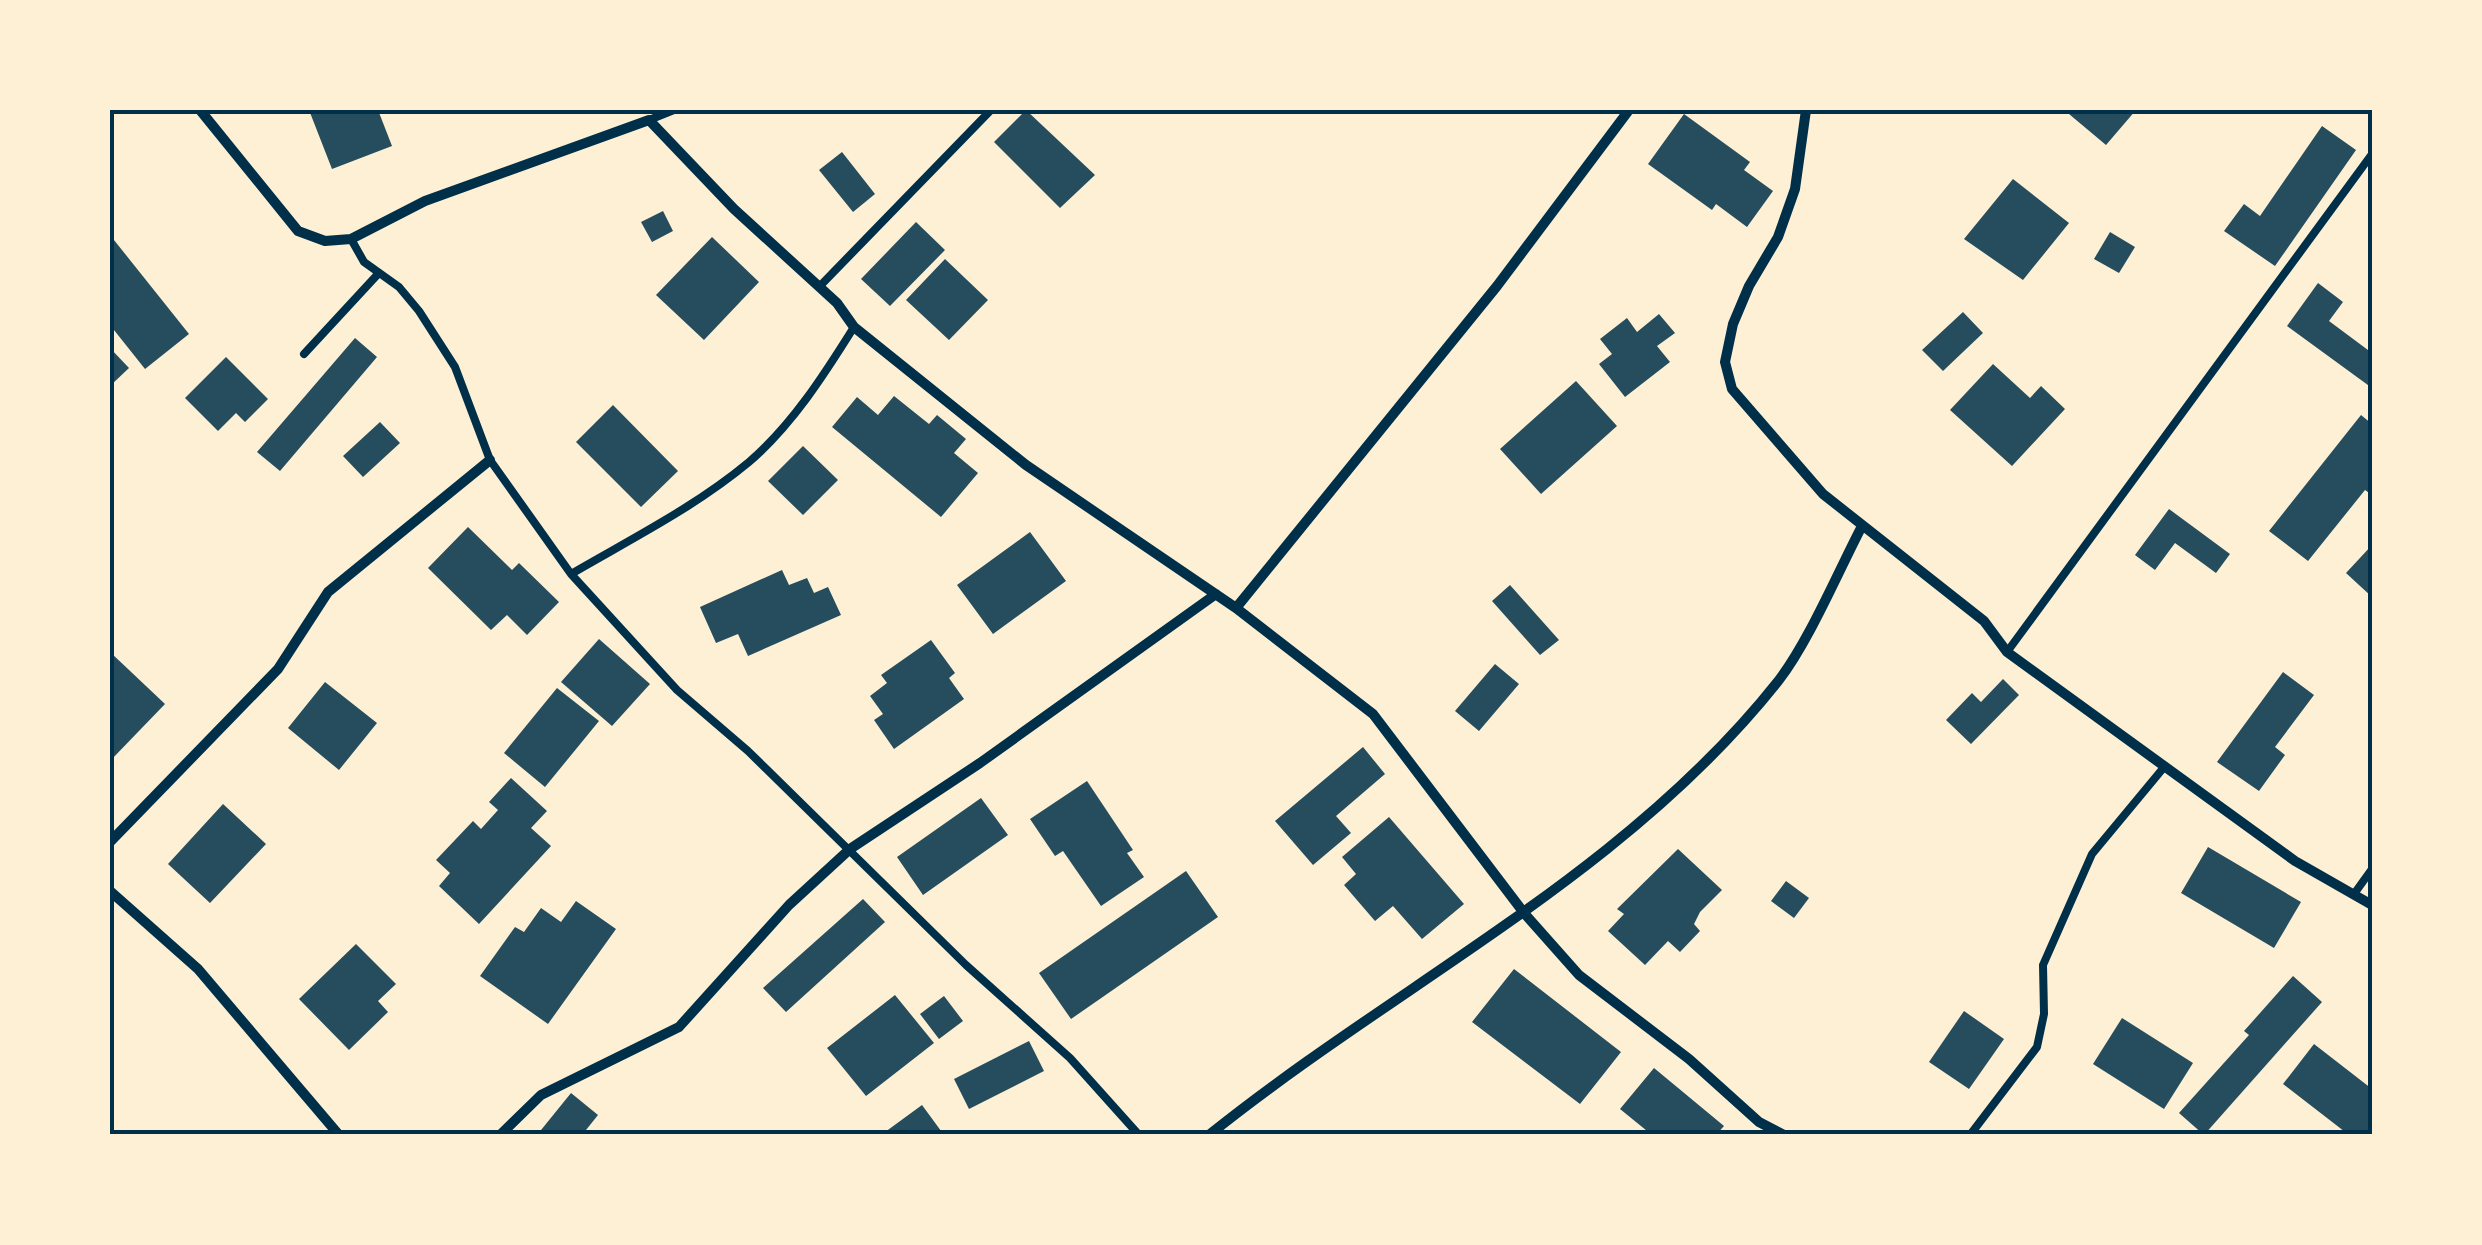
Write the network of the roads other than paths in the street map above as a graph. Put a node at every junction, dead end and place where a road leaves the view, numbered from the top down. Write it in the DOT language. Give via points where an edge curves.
graph roads {
  1 [pos="200,110"];
  2 [pos="674,110"];
  3 [pos="992,110"];
  4 [pos="1629,110"];
  5 [pos="1806,110"];
  6 [pos="649,120"];
  7 [pos="2372,154"];
  8 [pos="351,239"];
  9 [pos="378,274"];
  10 [pos="819,287"];
  11 [pos="854,327"];
  12 [pos="304,354"];
  13 [pos="490,460"];
  14 [pos="1862,526"];
  15 [pos="572,574"];
  16 [pos="1216,594"];
  17 [pos="1236,608"];
  18 [pos="2007,652"];
  19 [pos="2165,766"];
  20 [pos="110,842"];
  21 [pos="850,849"];
  22 [pos="2372,868"];
  23 [pos="110,891"];
  24 [pos="2354,894"];
  25 [pos="2372,905"];
  26 [pos="1524,914"];
  27 [pos="339,1135"];
  28 [pos="500,1135"];
  29 [pos="1138,1135"];
  30 [pos="1209,1135"];
  31 [pos="1784,1135"];
  32 [pos="1970,1135"];
  1 -- 8 [label="street" via="298,231 325,242"];
  2 -- 6 [label="lane"];
  3 -- 10 [label="lane"];
  4 -- 17 [label="street" via="1497,286"];
  5 -- 14 [label="street" via="1795,189 1778,237 1748,286 1726,362 1732,390 1774,443"];
  6 -- 8 [label="street" via="425,201"];
  6 -- 10 [label="street"];
  7 -- 18 [label="lane"];
  8 -- 9 [label="lane"];
  9 -- 12 [label="lane"];
  9 -- 13 [label="lane" via="400,287 455,368"];
  10 -- 11 [label="street"];
  11 -- 15 [label="lane" via="813,391 752,459 708,494"];
  11 -- 16 [label="street" via="1026,466"];
  13 -- 15 [label="lane"];
  13 -- 20 [label="street" via="328,592 278,670"];
  14 -- 18 [label="street" via="1984,622"];
  14 -- 26 [label="street" via="1781,678 1676,792"];
  15 -- 21 [label="lane" via="678,690"];
  16 -- 17 [label="street"];
  16 -- 21 [label="street"];
  17 -- 26 [label="street" via="1372,714"];
  18 -- 19 [label="street"];
  19 -- 24 [label="street" via="2294,861"];
  19 -- 32 [label="lane" via="2092,854 2043,965 2037,1046"];
  21 -- 28 [label="street" via="679,1027 541,1095"];
  21 -- 29 [label="lane" via="1070,1058"];
  22 -- 24 [label="lane"];
  23 -- 27 [label="street" via="198,969"];
  24 -- 25 [label="street"];
  26 -- 30 [label="street" via="1297,1064"];
  26 -- 31 [label="street" via="1579,975"];
}
